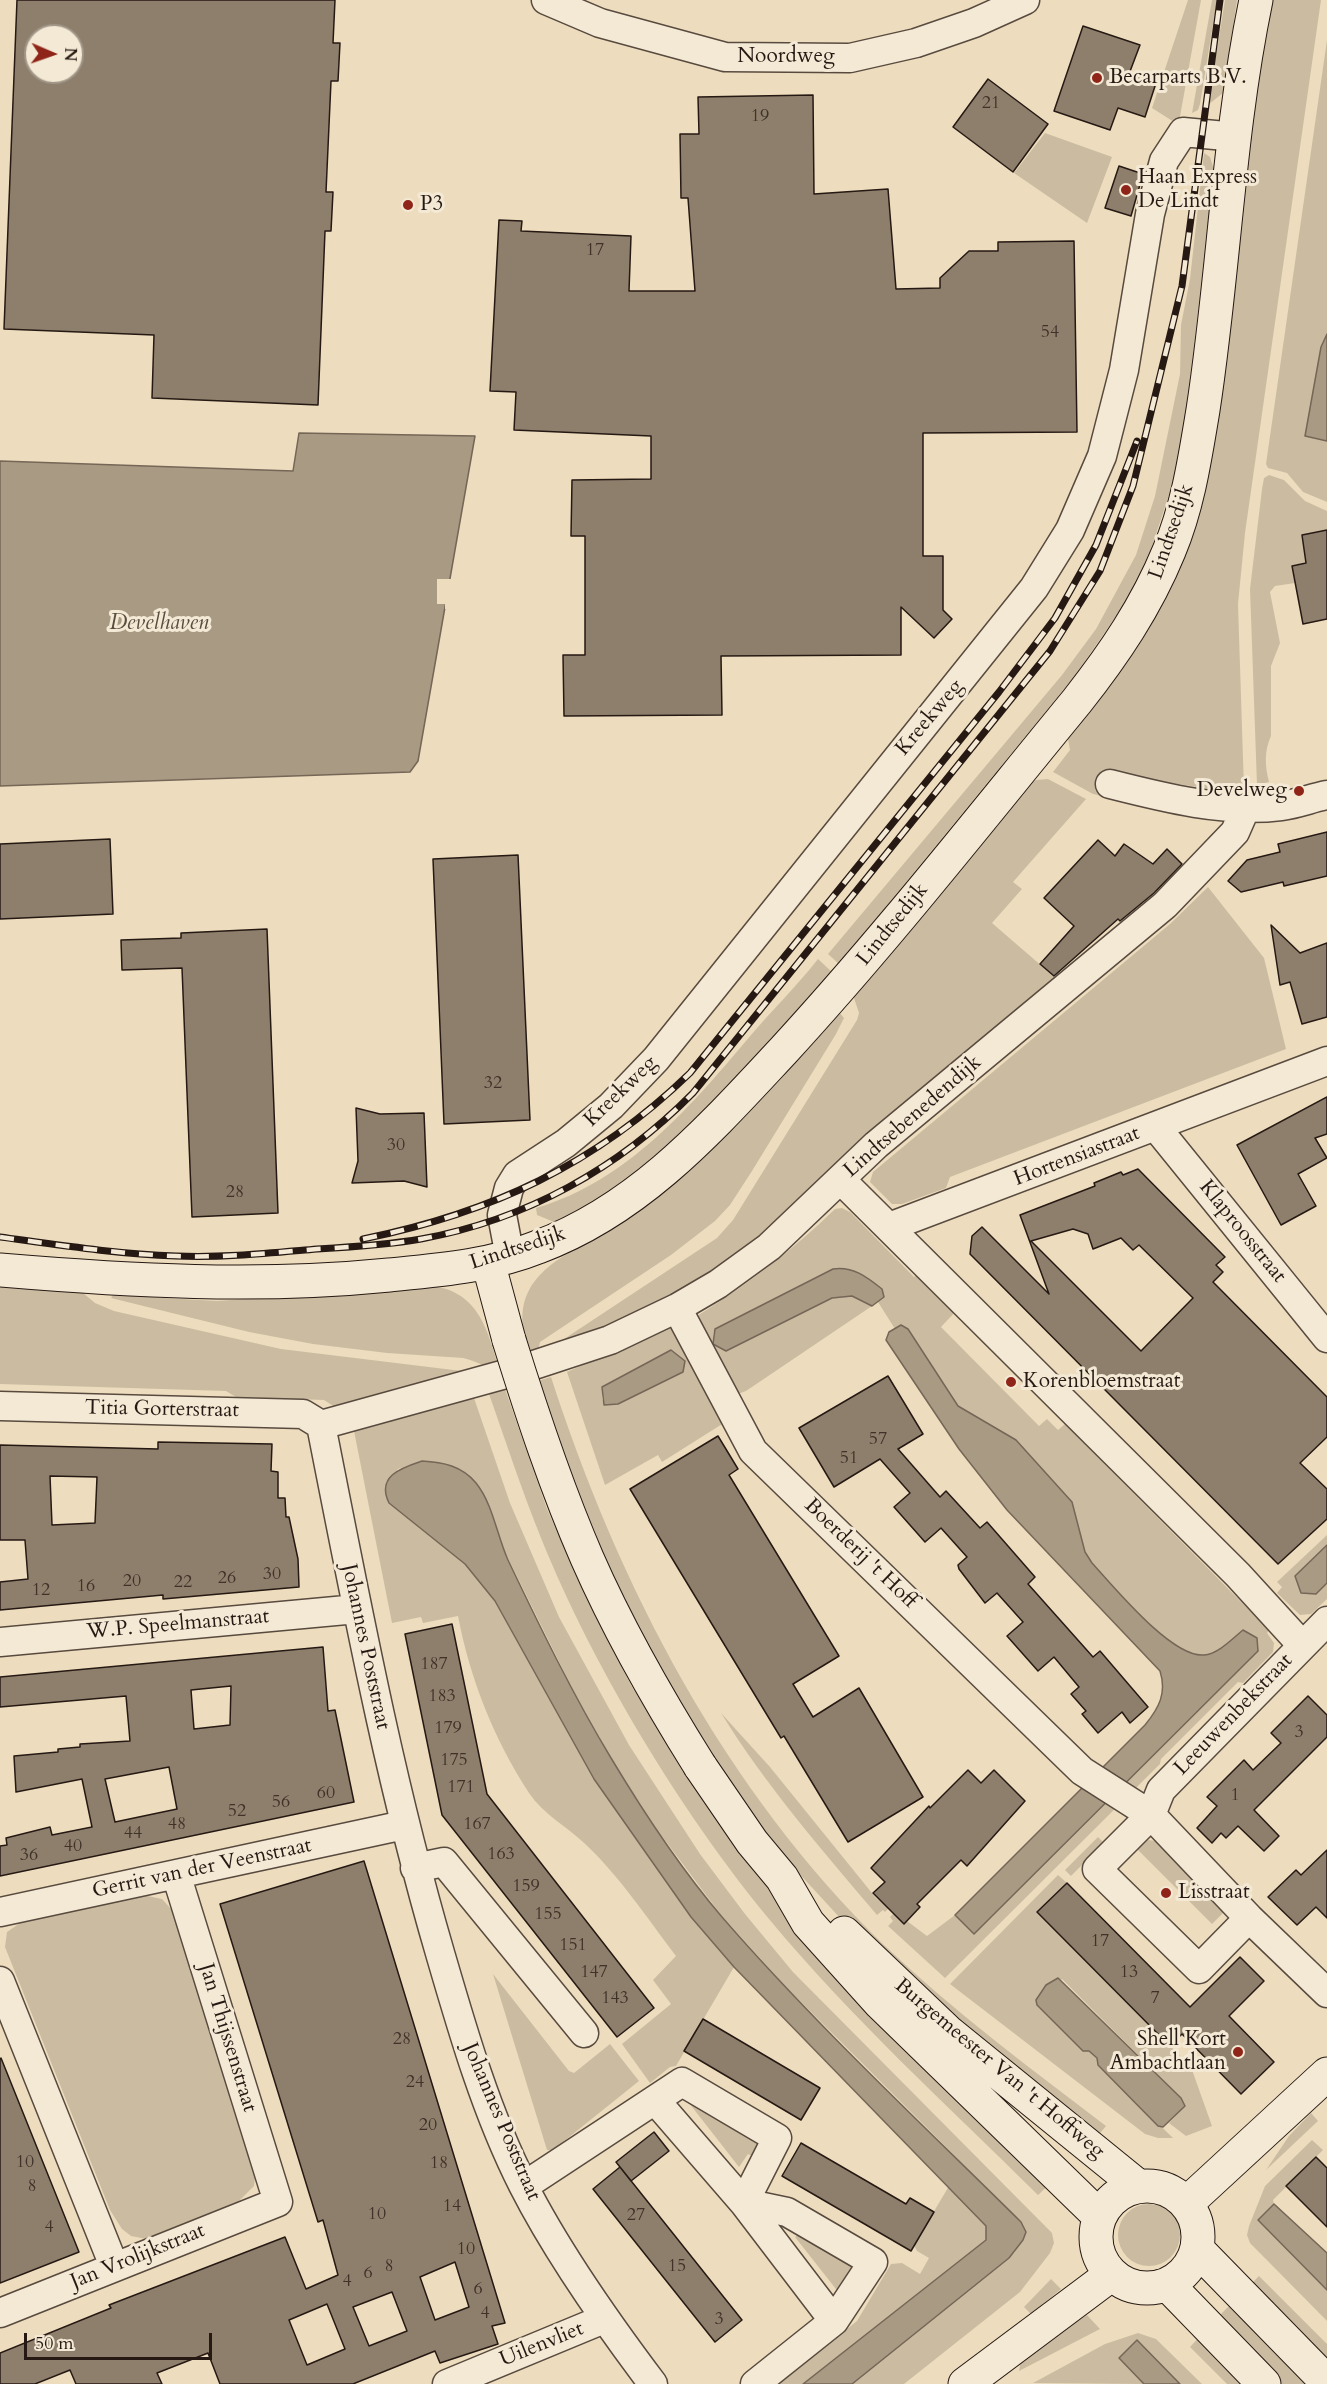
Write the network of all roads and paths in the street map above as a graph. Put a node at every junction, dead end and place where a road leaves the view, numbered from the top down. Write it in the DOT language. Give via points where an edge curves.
graph roads {
  1 [pos="546,0"];
  2 [pos="1025,0"];
  3 [pos="1256,0"];
  4 [pos="1236,137"];
  5 [pos="1110,784"];
  6 [pos="1327,795"];
  7 [pos="1246,807"];
  8 [pos="1327,1061"];
  9 [pos="1156,1127"];
  10 [pos="841,1180"];
  11 [pos="889,1227"];
  12 [pos="499,1260"];
  13 [pos="0,1270"];
  14 [pos="677,1308"];
  15 [pos="1327,1338"];
  16 [pos="534,1365"];
  17 [pos="502,1375"];
  18 [pos="0,1406"];
  19 [pos="321,1425"];
  20 [pos="357,1609"];
  21 [pos="1327,1621"];
  22 [pos="0,1642"];
  23 [pos="1302,1645"];
  24 [pos="1151,1815"];
  25 [pos="404,1825"];
  26 [pos="415,1868"];
  27 [pos="176,1874"];
  28 [pos="782,1878"];
  29 [pos="0,1912"];
  30 [pos="1249,1918"];
  31 [pos="1322,1977"];
  32 [pos="0,1981"];
  33 [pos="584,2033"];
  34 [pos="1327,2074"];
  35 [pos="655,2100"];
  36 [pos="524,2186"];
  37 [pos="1138,2187"];
  38 [pos="278,2202"];
  39 [pos="744,2204"];
  40 [pos="1186,2204"];
  41 [pos="1100,2217"];
  42 [pos="1197,2249"];
  43 [pos="114,2266"];
  44 [pos="1112,2274"];
  45 [pos="1167,2284"];
  46 [pos="0,2313"];
  47 [pos="604,2319"];
  48 [pos="834,2321"];
  49 [pos="1327,2382"];
  50 [pos="447,2384"];
  51 [pos="653,2384"];
  52 [pos="755,2384"];
  53 [pos="965,2384"];
  54 [pos="1264,2384"];
  1 -- 2 [label="street, Noordweg" via="600,23 724,57 839,58 916,43"];
  3 -- 4 [label="main road, Lindtsedijk"];
  4 -- 12 [label="main road, Lindtsedijk" via="1208,376 1191,479 1170,550 1130,628 1077,701 842,987 720,1119 658,1176 611,1211 538,1248"];
  4 -- 12 [label="street, Kreekweg" via="1183,132 1164,161 1150,214 1124,370 1101,456 1070,530 1034,588 656,1059 611,1106 566,1143 517,1175 508,1188 502,1215"];
  5 -- 7 [label="street" via="1169,799"];
  6 -- 7 [label="street" via="1282,806"];
  7 -- 10 [label="street, Lindtsebenedendijk" via="1235,832 1165,905 876,1145"];
  8 -- 9 [label="street, Hortensiastraat"];
  9 -- 11 [label="street, Hortensiastraat"];
  9 -- 15 [label="street, Klaproosstraat"];
  10 -- 11 [label="street"];
  10 -- 14 [label="street, Lindtsebenedendijk" via="769,1247"];
  11 -- 23 [label="street" via="1238,1575"];
  12 -- 13 [label="main road, Lindtsedijk" via="422,1272 266,1284 176,1283"];
  12 -- 28 [label="main road, Burgemeester Van 't Hoffweg, bridge" via="509,1340 545,1453 588,1560 641,1666 700,1766"];
  14 -- 16 [label="street, Lindtsebenedendijk" via="610,1340"];
  14 -- 24 [label="street, Boerderij 't Hoff" via="753,1451 1082,1771"];
  17 -- 19 [label="street"];
  18 -- 19 [label="street, Titia Gorterstraat" via="303,1414"];
  19 -- 20 [label="street, Johannes Poststraat"];
  20 -- 22 [label="street, W.P. Speelmanstraat"];
  20 -- 25 [label="street, Johannes Poststraat"];
  21 -- 23 [label="street, Leeuwenbekstraat"];
  23 -- 24 [label="street, Leeuwenbekstraat" via="1161,1790"];
  24 -- 30 [label="street"];
  24 -- 30 [label="street" via="1097,1869 1198,1969"];
  25 -- 26 [label="street, Johannes Poststraat"];
  25 -- 27 [label="street, Gerrit van der Veenstraat"];
  26 -- 33 [label="street" via="444,1862"];
  26 -- 36 [label="street, Johannes Poststraat" via="470,2055"];
  27 -- 29 [label="street, Gerrit van der Veenstraat"];
  27 -- 38 [label="street, Jan Thijssenstraat"];
  28 -- 37 [label="main road, Burgemeester Van 't Hoffweg" via="947,2031"];
  28 -- 41 [label="main road, Burgemeester Van 't Hoffweg" via="808,1923 880,2003"];
  30 -- 31 [label="street"];
  32 -- 43 [label="street"];
  34 -- 40 [label="main road"];
  35 -- 36 [label="street"];
  35 -- 39 [label="street"];
  35 -- 39 [label="street" via="682,2082 777,2138"];
  36 -- 47 [label="street, Johannes Poststraat"];
  37 -- 40 [label="main road" via="1156,2187"];
  37 -- 41 [label="main road" via="1122,2192"];
  38 -- 43 [label="street, Jan Vrolijkstraat"];
  39 -- 48 [label="street"];
  39 -- 48 [label="street" via="787,2212 873,2262"];
  40 -- 42 [label="main road" via="1198,2233"];
  41 -- 44 [label="main road" via="1095,2237 1100,2257"];
  42 -- 45 [label="main road" via="1191,2264"];
  42 -- 49 [label="main road"];
  43 -- 46 [label="street, Jan Vrolijkstraat"];
  44 -- 45 [label="main road" via="1138,2288"];
  44 -- 53 [label="main road"];
  45 -- 54 [label="main road"];
  47 -- 50 [label="street, Uilenvliet"];
  47 -- 51 [label="street, Johannes Poststraat"];
  48 -- 52 [label="street"];
}
